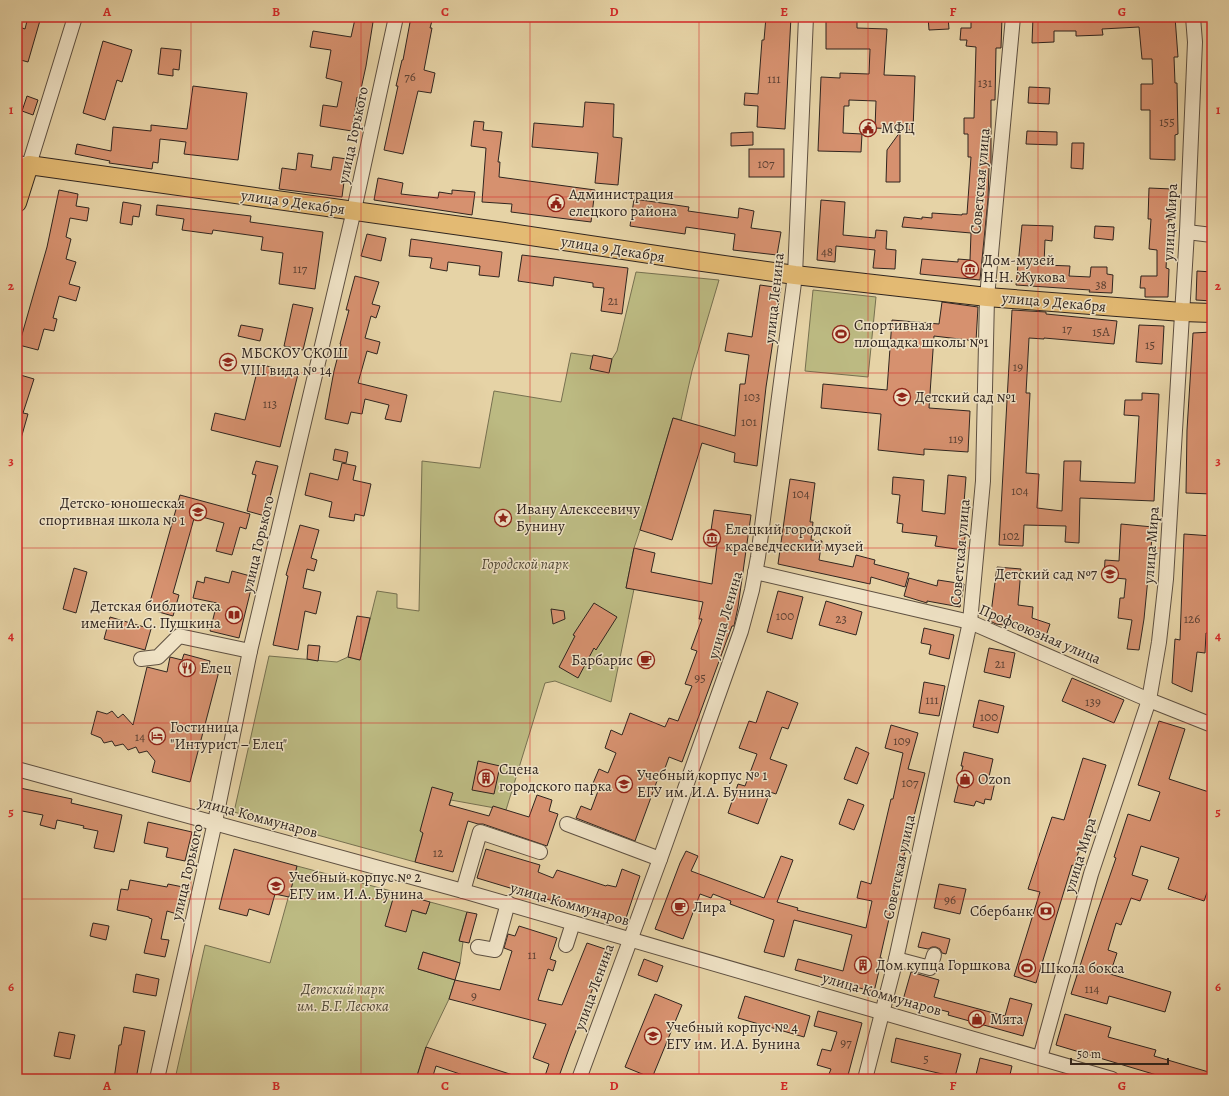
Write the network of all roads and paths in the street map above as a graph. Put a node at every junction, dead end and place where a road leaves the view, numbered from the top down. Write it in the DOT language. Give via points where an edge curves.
graph roads {
  1 [pos="75,17"];
  2 [pos="396,17"];
  3 [pos="806,17"];
  4 [pos="1012,17"];
  5 [pos="1193,17"];
  6 [pos="23,164"];
  7 [pos="17,203"];
  8 [pos="354,210"];
  9 [pos="1187,232"];
  10 [pos="1212,235"];
  11 [pos="795,275"];
  12 [pos="987,297"];
  13 [pos="1182,312"];
  14 [pos="1212,313"];
  15 [pos="755,572"];
  16 [pos="970,622"];
  17 [pos="250,651"];
  18 [pos="141,659"];
  19 [pos="1149,700"];
  20 [pos="1212,725"];
  21 [pos="17,768"];
  22 [pos="215,822"];
  23 [pos="567,824"];
  24 [pos="540,852"];
  25 [pos="660,859"];
  26 [pos="463,891"];
  27 [pos="508,904"];
  28 [pos="573,923"];
  29 [pos="630,939"];
  30 [pos="566,945"];
  31 [pos="478,947"];
  32 [pos="934,955"];
  33 [pos="896,958"];
  34 [pos="883,1012"];
  35 [pos="1040,1058"];
  36 [pos="157,1079"];
  37 [pos="579,1079"];
  38 [pos="865,1079"];
  39 [pos="1112,1079"];
  1 -- 6 [label="street"];
  2 -- 8 [label="street, улица Горького"];
  3 -- 11 [label="street, улица Ленина"];
  4 -- 12 [label="street, Советская улица"];
  5 -- 9 [label="street, улица Мира" via="1195,42"];
  6 -- 7 [label="main road"];
  6 -- 8 [label="main road, улица 9 Декабря"];
  8 -- 11 [label="main road, улица 9 Декабря"];
  8 -- 17 [label="street, улица Горького"];
  9 -- 10 [label="street"];
  9 -- 13 [label="street, улица Мира"];
  11 -- 12 [label="main road, улица 9 Декабря"];
  11 -- 15 [label="street, улица Ленина"];
  12 -- 13 [label="main road, улица 9 Декабря"];
  12 -- 16 [label="street, Советская улица" via="983,481"];
  13 -- 14 [label="main road, улица 9 Декабря"];
  13 -- 19 [label="street, улица Мира" via="1166,579"];
  15 -- 16 [label="street, Профсоюзная улица"];
  15 -- 25 [label="street, улица Ленина" via="741,631"];
  16 -- 19 [label="street, Профсоюзная улица"];
  16 -- 33 [label="street, Советская улица"];
  17 -- 18 [label="street" via="179,636 158,657"];
  17 -- 22 [label="street, улица Горького"];
  19 -- 20 [label="street, Профсоюзная улица"];
  19 -- 35 [label="street, улица Мира" via="1091,874"];
  21 -- 22 [label="street, улица Коммунаров"];
  22 -- 26 [label="street, улица Коммунаров"];
  22 -- 36 [label="street, улица Горького"];
  23 -- 25 [label="street"];
  24 -- 26 [label="street" via="480,832"];
  25 -- 29 [label="street, улица Ленина"];
  26 -- 27 [label="street, улица Коммунаров"];
  27 -- 28 [label="street, улица Коммунаров"];
  27 -- 31 [label="street" via="495,950"];
  28 -- 29 [label="street, улица Коммунаров"];
  28 -- 30 [label="street"];
  29 -- 34 [label="street, улица Коммунаров"];
  29 -- 37 [label="street, улица Ленина"];
  32 -- 33 [label="street" via="930,968"];
  33 -- 34 [label="street, Советская улица"];
  34 -- 35 [label="street, улица Коммунаров"];
  34 -- 38 [label="street, Советская улица"];
  35 -- 39 [label="street, улица Коммунаров"];
}
